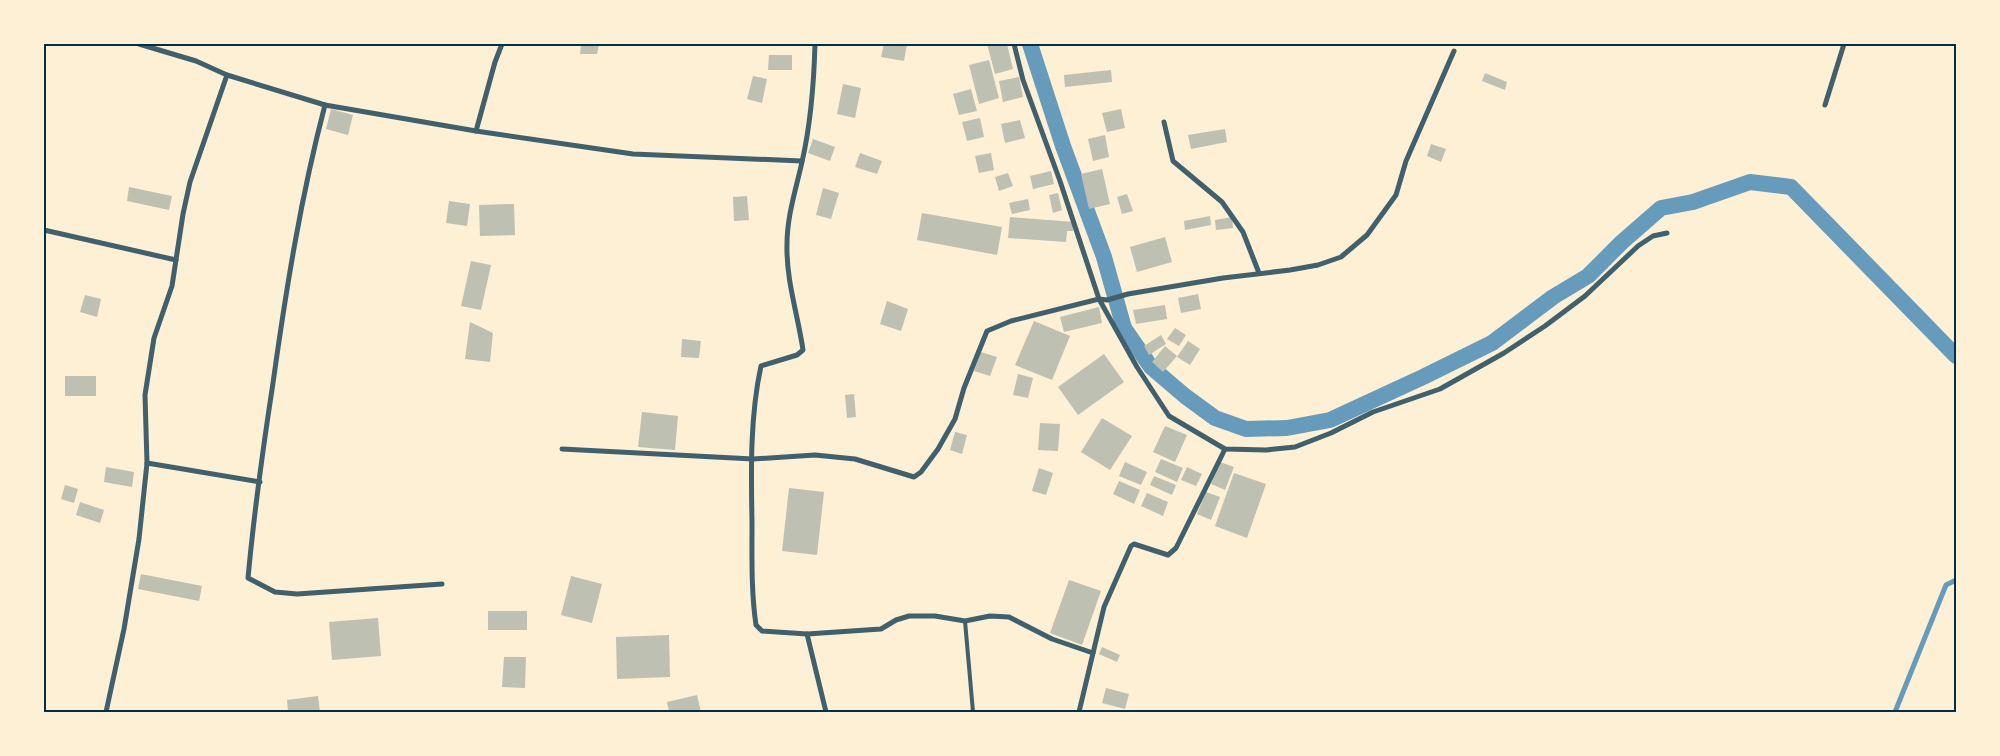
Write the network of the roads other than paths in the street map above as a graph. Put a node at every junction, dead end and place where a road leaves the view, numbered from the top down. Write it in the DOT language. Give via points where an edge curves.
graph roads {
  1 [pos="139,44"];
  2 [pos="502,44"];
  3 [pos="815,44"];
  4 [pos="1014,44"];
  5 [pos="1844,44"];
  6 [pos="1454,51"];
  7 [pos="227,75"];
  8 [pos="325,105"];
  9 [pos="1825,105"];
  10 [pos="1164,122"];
  11 [pos="476,132"];
  12 [pos="802,161"];
  13 [pos="44,230"];
  14 [pos="1667,233"];
  15 [pos="176,260"];
  16 [pos="1260,272"];
  17 [pos="1099,299"];
  18 [pos="562,449"];
  19 [pos="1225,449"];
  20 [pos="753,459"];
  21 [pos="147,463"];
  22 [pos="260,482"];
  23 [pos="442,584"];
  24 [pos="965,621"];
  25 [pos="807,634"];
  26 [pos="1093,653"];
  27 [pos="106,712"];
  28 [pos="826,712"];
  29 [pos="973,712"];
  30 [pos="1079,712"];
  1 -- 7 [label="street" via="196,61"];
  2 -- 11 [label="street"];
  3 -- 12 [label="street"];
  4 -- 17 [label="street" via="1023,80"];
  5 -- 9 [label="street"];
  6 -- 16 [label="street" via="1406,161 1396,195 1367,235 1342,257 1318,265"];
  7 -- 8 [label="street"];
  7 -- 15 [label="street" via="190,182"];
  8 -- 11 [label="street"];
  8 -- 22 [label="street" via="310,163 284,307"];
  10 -- 16 [label="street" via="1173,161 1222,202 1243,232"];
  11 -- 12 [label="street" via="633,154"];
  12 -- 20 [label="street" via="787,244 788,273 803,350 797,355 761,366 755,392"];
  13 -- 15 [label="street"];
  14 -- 19 [label="street" via="1653,236 1638,246 1585,296 1545,326 1440,389 1373,412 1295,447"];
  15 -- 21 [label="street" via="172,286 154,338 145,395"];
  16 -- 17 [label="street"];
  17 -- 19 [label="street" via="1169,416"];
  17 -- 20 [label="street" via="1010,321 987,331 955,419 938,449 914,477 855,459 815,455"];
  18 -- 20 [label="street"];
  19 -- 26 [label="street" via="1176,548 1168,555 1134,544 1130,546 1104,607"];
  20 -- 25 [label="street" via="752,568 756,625 762,630"];
  21 -- 22 [label="street"];
  21 -- 27 [label="street" via="131,590"];
  22 -- 23 [label="street" via="248,578 255,583 275,592 297,594"];
  24 -- 25 [label="street" via="909,616 881,629"];
  24 -- 26 [label="street" via="990,616 1009,617 1052,639"];
  24 -- 29 [label="lane"];
  25 -- 28 [label="street"];
  26 -- 30 [label="street"];
}
